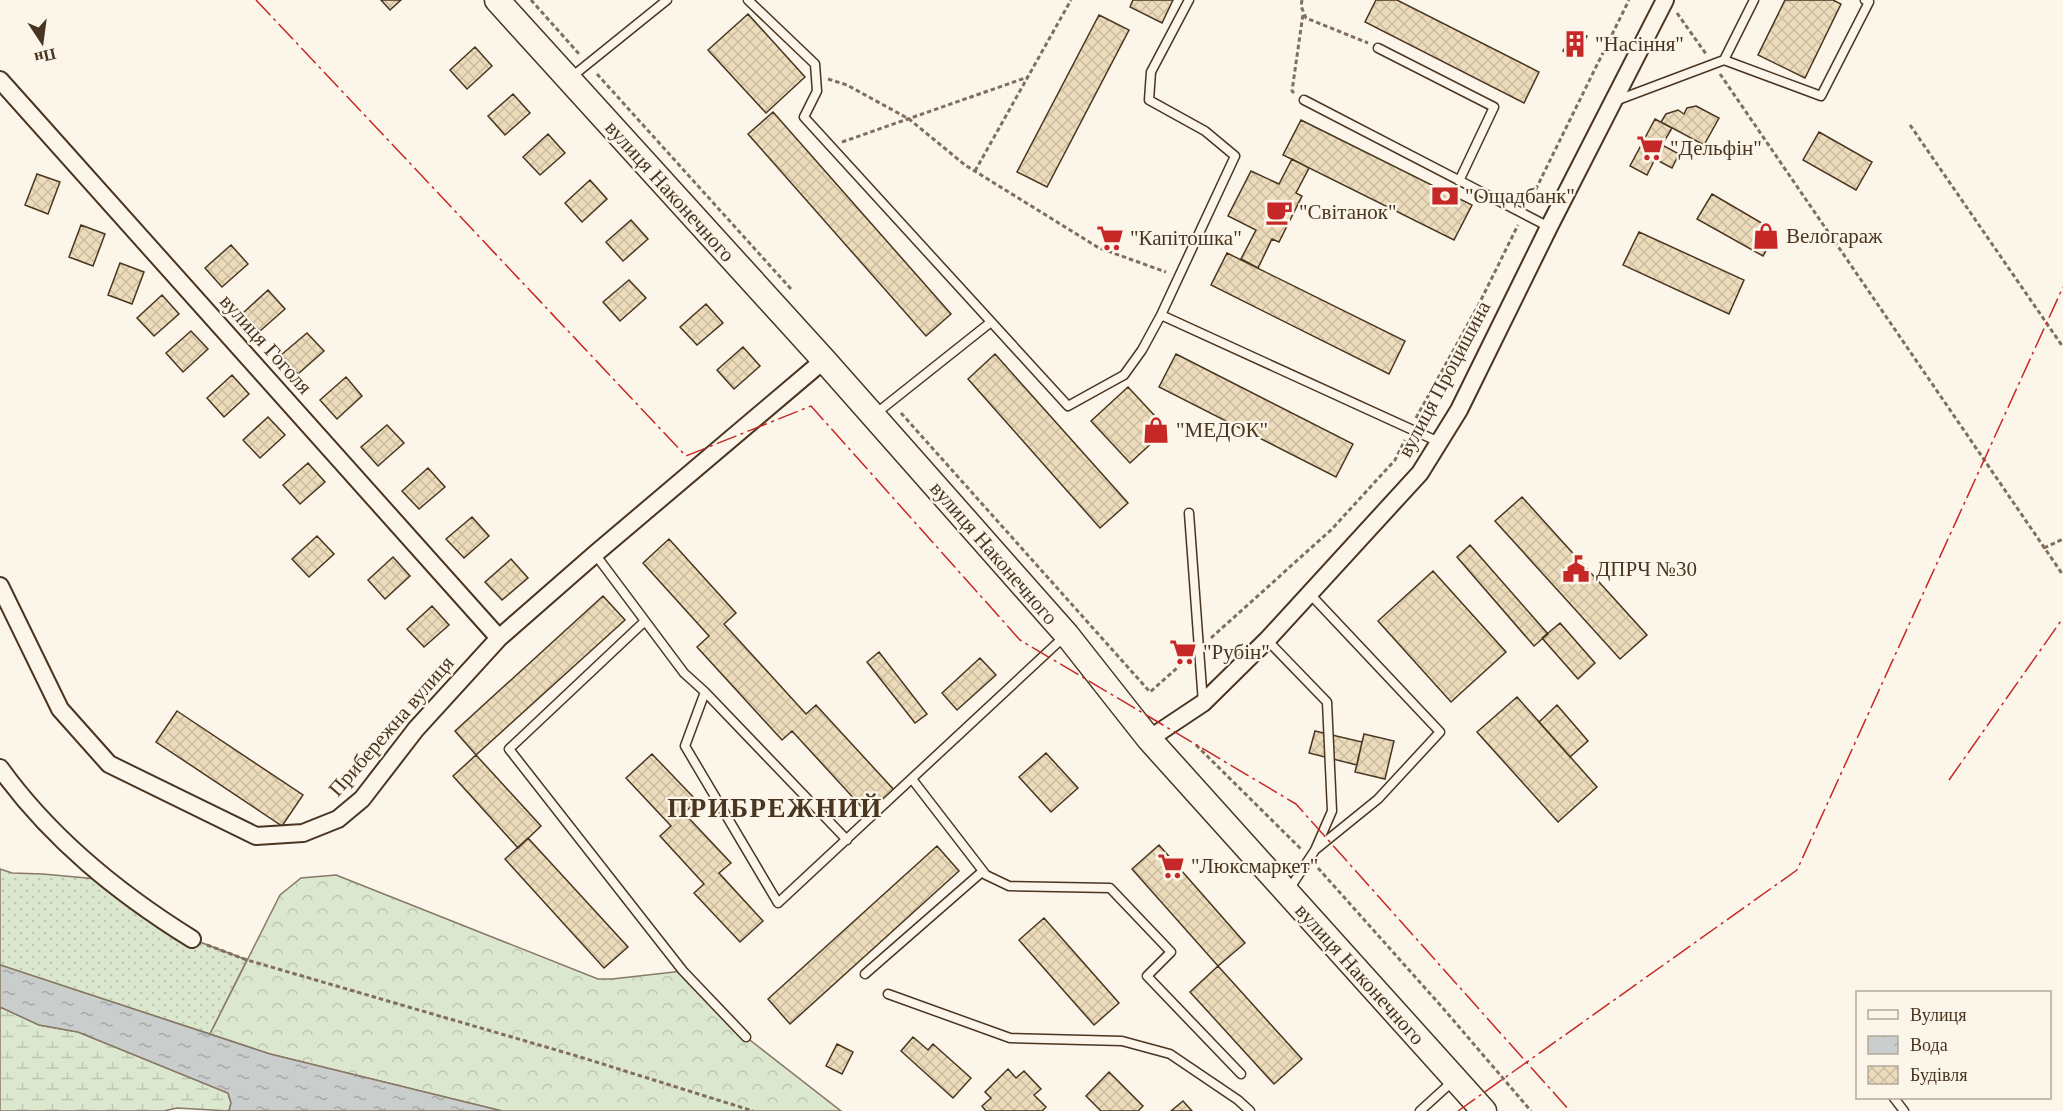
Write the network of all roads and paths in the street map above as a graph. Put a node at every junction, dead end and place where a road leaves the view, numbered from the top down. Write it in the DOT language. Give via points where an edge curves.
graph roads {
  1 [pos="496,0"];
  2 [pos="531,0"];
  3 [pos="667,0"];
  4 [pos="748,0"];
  5 [pos="1071,0"];
  6 [pos="1189,0"];
  7 [pos="1302,0"];
  8 [pos="1629,0"];
  9 [pos="1754,0"];
  10 [pos="1865,0"];
  11 [pos="1670,5"];
  12 [pos="1304,12"];
  13 [pos="1377,48"];
  14 [pos="1724,60"];
  15 [pos="588,64"];
  16 [pos="1714,64"];
  17 [pos="816,75"];
  18 [pos="1028,78"];
  19 [pos="568,79"];
  20 [pos="0,80"];
  21 [pos="1304,100"];
  22 [pos="1612,102"];
  23 [pos="909,119"];
  24 [pos="1910,125"];
  25 [pos="831,146"];
  26 [pos="975,172"];
  27 [pos="1459,181"];
  28 [pos="1524,214"];
  29 [pos="1549,227"];
  30 [pos="1179,277"];
  31 [pos="796,295"];
  32 [pos="1161,315"];
  33 [pos="991,321"];
  34 [pos="2063,347"];
  35 [pos="824,360"];
  36 [pos="882,409"];
  37 [pos="1411,429"];
  38 [pos="1439,442"];
  39 [pos="1189,513"];
  40 [pos="2063,539"];
  41 [pos="2044,548"];
  42 [pos="595,554"];
  43 [pos="2063,575"];
  44 [pos="0,586"];
  45 [pos="1309,593"];
  46 [pos="645,621"];
  47 [pos="1067,635"];
  48 [pos="499,638"];
  49 [pos="1267,640"];
  50 [pos="1199,649"];
  51 [pos="705,692"];
  52 [pos="1203,703"];
  53 [pos="1149,739"];
  54 [pos="1196,745"];
  55 [pos="0,768"];
  56 [pos="912,779"];
  57 [pos="847,840"];
  58 [pos="1315,850"];
  59 [pos="1310,859"];
  60 [pos="983,871"];
  61 [pos="1287,893"];
  62 [pos="192,939"];
  63 [pos="865,974"];
  64 [pos="888,994"];
  65 [pos="746,1037"];
  66 [pos="1242,1074"];
  67 [pos="1456,1079"];
  68 [pos="1895,1099"];
  69 [pos="753,1111"];
  70 [pos="1250,1111"];
  71 [pos="1420,1111"];
  72 [pos="1484,1111"];
  73 [pos="1532,1111"];
  74 [pos="1904,1111"];
  1 -- 19 [label="street, вулиця Наконечного"];
  2 -- 15 [label="path"];
  3 -- 15 [label="lane"];
  4 -- 17 [label="lane" via="815,64"];
  5 -- 18 [label="path"];
  6 -- 30 [label="lane" via="1151,72 1149,100 1205,131 1235,156"];
  7 -- 12 [label="path"];
  8 -- 28 [label="path"];
  9 -- 14 [label="lane"];
  10 -- 14 [label="lane" via="1869,2 1821,96"];
  11 -- 16 [label="path"];
  11 -- 22 [label="street, вулиця Процишина"];
  12 -- 13 [label="path" via="1306,18"];
  12 -- 21 [label="path" via="1292,91"];
  13 -- 27 [label="lane" via="1494,107"];
  14 -- 16 [label="lane"];
  15 -- 19 [label="lane"];
  15 -- 31 [label="path"];
  16 -- 22 [label="lane"];
  16 -- 41 [label="path"];
  17 -- 23 [label="path" via="846,85"];
  17 -- 25 [label="lane" via="818,91 804,117"];
  18 -- 23 [label="path"];
  18 -- 26 [label="path"];
  19 -- 35 [label="street, вулиця Наконечного"];
  20 -- 48 [label="street, вулиця Гоголя"];
  21 -- 27 [label="lane"];
  22 -- 29 [label="street, вулиця Процишина"];
  23 -- 25 [label="path"];
  23 -- 26 [label="path"];
  24 -- 34 [label="path"];
  25 -- 33 [label="lane"];
  26 -- 30 [label="path" via="1099,248"];
  27 -- 28 [label="lane"];
  28 -- 29 [label="lane"];
  28 -- 37 [label="path"];
  29 -- 38 [label="street, вулиця Процишина" via="1459,410"];
  30 -- 32 [label="lane"];
  32 -- 33 [label="lane" via="1124,375 1068,406"];
  32 -- 37 [label="lane"];
  33 -- 36 [label="lane"];
  35 -- 36 [label="street, вулиця Наконечного"];
  35 -- 42 [label="street, Прибережна вулиця"];
  36 -- 47 [label="street, вулиця Наконечного"];
  36 -- 50 [label="path" via="1150,692"];
  37 -- 38 [label="lane"];
  37 -- 50 [label="path" via="1395,460 1332,529"];
  38 -- 45 [label="street, вулиця Процишина" via="1420,473"];
  39 -- 50 [label="lane"];
  40 -- 41 [label="path"];
  41 -- 43 [label="path"];
  42 -- 46 [label="lane"];
  42 -- 48 [label="street, Прибережна вулиця"];
  44 -- 48 [label="street, Прибережна вулиця" via="60,709 109,764 256,836 303,833 338,819 362,799 416,729"];
  45 -- 49 [label="street, вулиця Процишина"];
  45 -- 58 [label="lane" via="1440,732 1378,799"];
  46 -- 51 [label="lane" via="684,672"];
  46 -- 65 [label="lane" via="509,749 683,971"];
  47 -- 53 [label="street, вулиця Наконечного"];
  47 -- 56 [label="lane"];
  49 -- 52 [label="street, вулиця Процишина"];
  49 -- 58 [label="lane" via="1327,702 1332,811"];
  50 -- 52 [label="lane"];
  51 -- 57 [label="lane"];
  51 -- 57 [label="lane" via="685,746 778,903"];
  52 -- 53 [label="street, вулиця Процишина"];
  53 -- 61 [label="street, вулиця Наконечного"];
  54 -- 59 [label="path"];
  55 -- 62 [label="street" via="57,836 149,912"];
  56 -- 57 [label="lane"];
  56 -- 60 [label="lane"];
  58 -- 59 [label="lane"];
  59 -- 61 [label="lane"];
  59 -- 73 [label="path"];
  60 -- 63 [label="lane"];
  60 -- 66 [label="lane" via="1009,886 1110,888 1171,952 1147,976"];
  61 -- 67 [label="street, вулиця Наконечного"];
  62 -- 69 [label="path" via="248,960"];
  64 -- 70 [label="lane" via="1010,1038 1122,1041 1170,1054"];
  67 -- 71 [label="lane"];
  67 -- 72 [label="street, вулиця Наконечного"];
  68 -- 74 [label="lane"];
}
